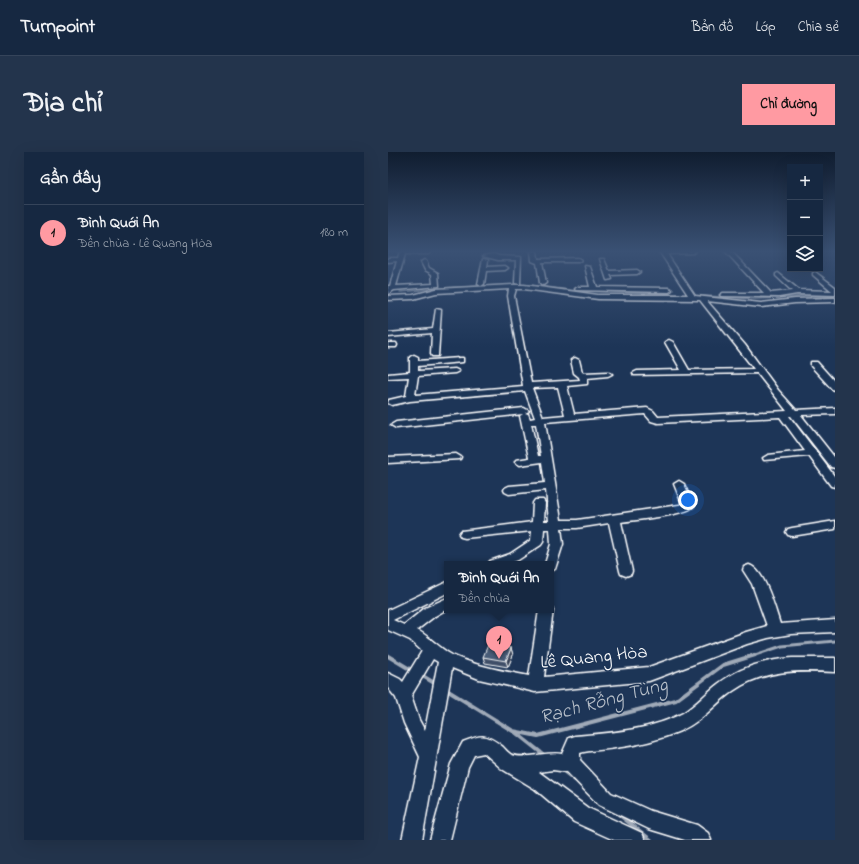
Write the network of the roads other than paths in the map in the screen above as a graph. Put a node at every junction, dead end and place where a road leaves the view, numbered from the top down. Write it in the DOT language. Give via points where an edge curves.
graph roads {
  1 [pos="542,283"];
  2 [pos="543,283"];
  3 [pos="592,283"];
  4 [pos="610,283"];
  5 [pos="684,283"];
  6 [pos="758,283"];
  7 [pos="787,283"];
  8 [pos="826,283"];
  9 [pos="482,284"];
  10 [pos="643,284"];
  11 [pos="436,285"];
  12 [pos="516,285"];
  13 [pos="390,289"];
  14 [pos="594,289"];
  15 [pos="612,289"];
  16 [pos="797,292"];
  17 [pos="835,293"];
  18 [pos="692,295"];
  19 [pos="769,295"];
  20 [pos="388,298"];
  21 [pos="702,299"];
  22 [pos="835,300"];
  23 [pos="438,310"];
  24 [pos="436,330"];
  25 [pos="388,335"];
  26 [pos="669,342"];
  27 [pos="435,354"];
  28 [pos="460,360"];
  29 [pos="575,360"];
  30 [pos="814,364"];
  31 [pos="454,371"];
  32 [pos="759,371"];
  33 [pos="686,372"];
  34 [pos="637,373"];
  35 [pos="414,374"];
  36 [pos="608,374"];
  37 [pos="388,376"];
  38 [pos="583,376"];
  39 [pos="559,384"];
  40 [pos="527,387"];
  41 [pos="835,387"];
  42 [pos="410,398"];
  43 [pos="392,402"];
  44 [pos="536,410"];
  45 [pos="835,411"];
  46 [pos="524,412"];
  47 [pos="783,414"];
  48 [pos="795,414"];
  49 [pos="570,417"];
  50 [pos="540,420"];
  51 [pos="526,422"];
  52 [pos="396,425"];
  53 [pos="812,453"];
  54 [pos="451,457"];
  55 [pos="546,458"];
  56 [pos="768,458"];
  57 [pos="534,459"];
  58 [pos="388,460"];
  59 [pos="520,462"];
  60 [pos="835,465"];
  61 [pos="679,484"];
  62 [pos="835,484"];
  63 [pos="550,486"];
  64 [pos="509,490"];
  65 [pos="539,503"];
  66 [pos="614,518"];
  67 [pos="555,524"];
  68 [pos="835,525"];
  69 [pos="538,526"];
  70 [pos="792,532"];
  71 [pos="465,534"];
  72 [pos="503,561"];
  73 [pos="552,561"];
  74 [pos="749,570"];
  75 [pos="626,571"];
  76 [pos="444,588"];
  77 [pos="444,604"];
  78 [pos="546,613"];
  79 [pos="388,616"];
  80 [pos="388,624"];
  81 [pos="835,626"];
  82 [pos="776,631"];
  83 [pos="405,632"];
  84 [pos="428,654"];
  85 [pos="444,665"];
  86 [pos="835,665"];
  87 [pos="388,680"];
  88 [pos="534,685"];
  89 [pos="405,691"];
  90 [pos="428,755"];
  91 [pos="562,762"];
  92 [pos="516,764"];
  93 [pos="412,840"];
  94 [pos="440,840"];
  95 [pos="635,840"];
  96 [pos="701,840"];
  1 -- 12 [label="street"];
  2 -- 14 [label="street" via="570,289"];
  3 -- 14 [label="street"];
  4 -- 15 [label="street"];
  5 -- 18 [label="street"];
  6 -- 19 [label="street"];
  7 -- 16 [label="street"];
  8 -- 17 [label="street"];
  9 -- 11 [label="street"];
  9 -- 12 [label="street"];
  10 -- 15 [label="street"];
  10 -- 18 [label="street"];
  11 -- 13 [label="street"];
  12 -- 18 [label="street" via="598,297"];
  12 -- 20 [label="street" via="436,291 413,297"];
  12 -- 40 [label="street" via="511,296"];
  14 -- 15 [label="street"];
  16 -- 17 [label="street"];
  16 -- 19 [label="street"];
  18 -- 19 [label="street"];
  18 -- 21 [label="street"];
  21 -- 22 [label="street" via="761,305"];
  21 -- 32 [label="street"];
  23 -- 24 [label="street"];
  24 -- 25 [label="street"];
  24 -- 27 [label="street"];
  26 -- 33 [label="street"];
  28 -- 35 [label="street" via="414,361"];
  29 -- 38 [label="street" via="578,373"];
  30 -- 41 [label="street"];
  31 -- 35 [label="street"];
  32 -- 33 [label="street"];
  32 -- 48 [label="street"];
  33 -- 34 [label="street"];
  35 -- 37 [label="street"];
  35 -- 42 [label="street"];
  36 -- 38 [label="street"];
  38 -- 49 [label="street" via="584,382 562,383"];
  39 -- 40 [label="street"];
  40 -- 42 [label="street"];
  40 -- 44 [label="street"];
  42 -- 43 [label="street"];
  44 -- 46 [label="street"];
  44 -- 50 [label="street"];
  45 -- 48 [label="street"];
  46 -- 51 [label="street"];
  46 -- 52 [label="street"];
  47 -- 48 [label="street"];
  47 -- 49 [label="street" via="658,420 647,411"];
  47 -- 53 [label="street"];
  48 -- 60 [label="street"];
  49 -- 50 [label="street"];
  50 -- 51 [label="street"];
  50 -- 55 [label="street"];
  51 -- 57 [label="street"];
  53 -- 56 [label="street"];
  53 -- 62 [label="street"];
  54 -- 58 [label="street" via="410,466 403,459"];
  55 -- 57 [label="street"];
  55 -- 63 [label="street"];
  57 -- 59 [label="street"];
  61 -- 66 [label="street" via="688,506 686,508"];
  63 -- 64 [label="street"];
  63 -- 67 [label="street"];
  65 -- 69 [label="street"];
  66 -- 67 [label="street" via="577,524"];
  66 -- 75 [label="street"];
  67 -- 69 [label="street"];
  67 -- 73 [label="street" via="557,544"];
  68 -- 70 [label="street"];
  69 -- 71 [label="street"];
  69 -- 72 [label="street" via="537,542 514,557"];
  74 -- 82 [label="street" via="758,582"];
  76 -- 79 [label="street"];
  77 -- 83 [label="street" via="421,618"];
  78 -- 88 [label="street"];
  80 -- 83 [label="street, Lê Quang Hòa"];
  81 -- 82 [label="street, Lê Quang Hòa"];
  82 -- 88 [label="street, Lê Quang Hòa" via="746,638 649,674"];
  83 -- 84 [label="street, Lê Quang Hòa" via="415,636"];
  84 -- 85 [label="street, Lê Quang Hòa"];
  84 -- 89 [label="street"];
  85 -- 88 [label="street, Lê Quang Hòa"];
  85 -- 90 [label="street"];
  86 -- 91 [label="street" via="791,663 747,674 727,686 688,718 657,732 575,744"];
  87 -- 89 [label="street"];
  89 -- 90 [label="street" via="412,723"];
  90 -- 93 [label="street"];
  91 -- 92 [label="street"];
  91 -- 96 [label="street" via="604,799 649,820 690,832"];
  92 -- 94 [label="street" via="486,744 470,748 460,764"];
  92 -- 95 [label="street" via="582,815"];
}
